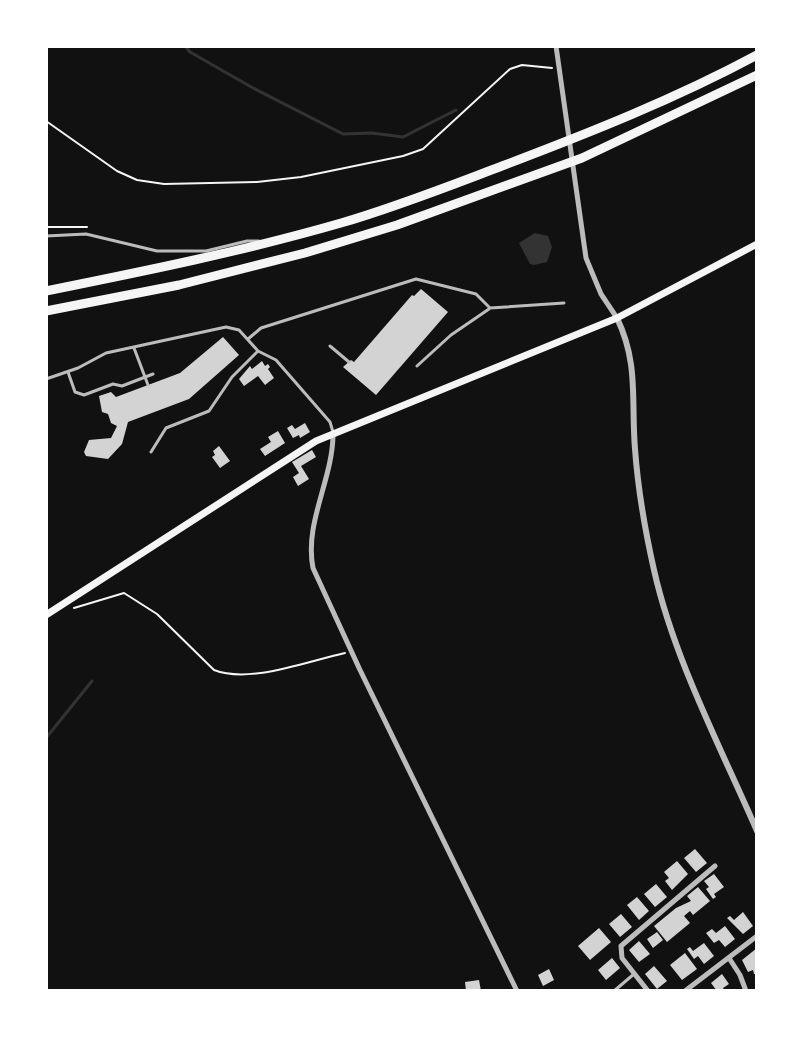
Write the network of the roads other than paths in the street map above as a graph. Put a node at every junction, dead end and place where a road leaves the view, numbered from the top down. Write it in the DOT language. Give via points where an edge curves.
graph roads {
  1 [pos="556,46"];
  2 [pos="757,55"];
  3 [pos="757,75"];
  4 [pos="46,236"];
  5 [pos="270,241"];
  6 [pos="757,244"];
  7 [pos="46,291"];
  8 [pos="564,303"];
  9 [pos="490,308"];
  10 [pos="46,311"];
  11 [pos="617,318"];
  12 [pos="248,339"];
  13 [pos="330,346"];
  14 [pos="134,347"];
  15 [pos="258,351"];
  16 [pos="349,362"];
  17 [pos="417,366"];
  18 [pos="67,371"];
  19 [pos="153,374"];
  20 [pos="46,379"];
  21 [pos="148,385"];
  22 [pos="333,432"];
  23 [pos="151,452"];
  24 [pos="46,615"];
  25 [pos="757,831"];
  26 [pos="715,866"];
  27 [pos="757,936"];
  28 [pos="729,958"];
  29 [pos="634,974"];
  30 [pos="517,991"];
  31 [pos="614,991"];
  32 [pos="648,991"];
  33 [pos="685,991"];
  34 [pos="746,991"];
  1 -- 11 [label="street" via="586,258"];
  2 -- 5 [label="highway" via="550,148 411,200"];
  3 -- 10 [label="highway" via="582,158 397,225 193,281"];
  4 -- 5 [label="lane" via="86,234 157,251 206,251"];
  5 -- 7 [label="highway"];
  6 -- 11 [label="main road"];
  8 -- 9 [label="lane"];
  9 -- 12 [label="lane" via="476,294 416,279 261,328"];
  9 -- 17 [label="lane"];
  11 -- 22 [label="main road"];
  11 -- 25 [label="street" via="634,372 637,472 655,574 684,661"];
  12 -- 14 [label="lane" via="226,327"];
  12 -- 15 [label="lane"];
  13 -- 16 [label="lane"];
  14 -- 18 [label="lane"];
  14 -- 21 [label="lane"];
  15 -- 22 [label="lane" via="276,360"];
  15 -- 23 [label="lane" via="209,411 166,428"];
  18 -- 19 [label="lane" via="75,392 84,395"];
  18 -- 20 [label="lane"];
  22 -- 24 [label="main road"];
  22 -- 30 [label="street" via="333,454 311,536 320,588"];
  26 -- 29 [label="street" via="621,946 622,958"];
  27 -- 28 [label="street"];
  28 -- 33 [label="street"];
  28 -- 34 [label="street"];
  29 -- 31 [label="lane"];
  29 -- 32 [label="street"];
}
